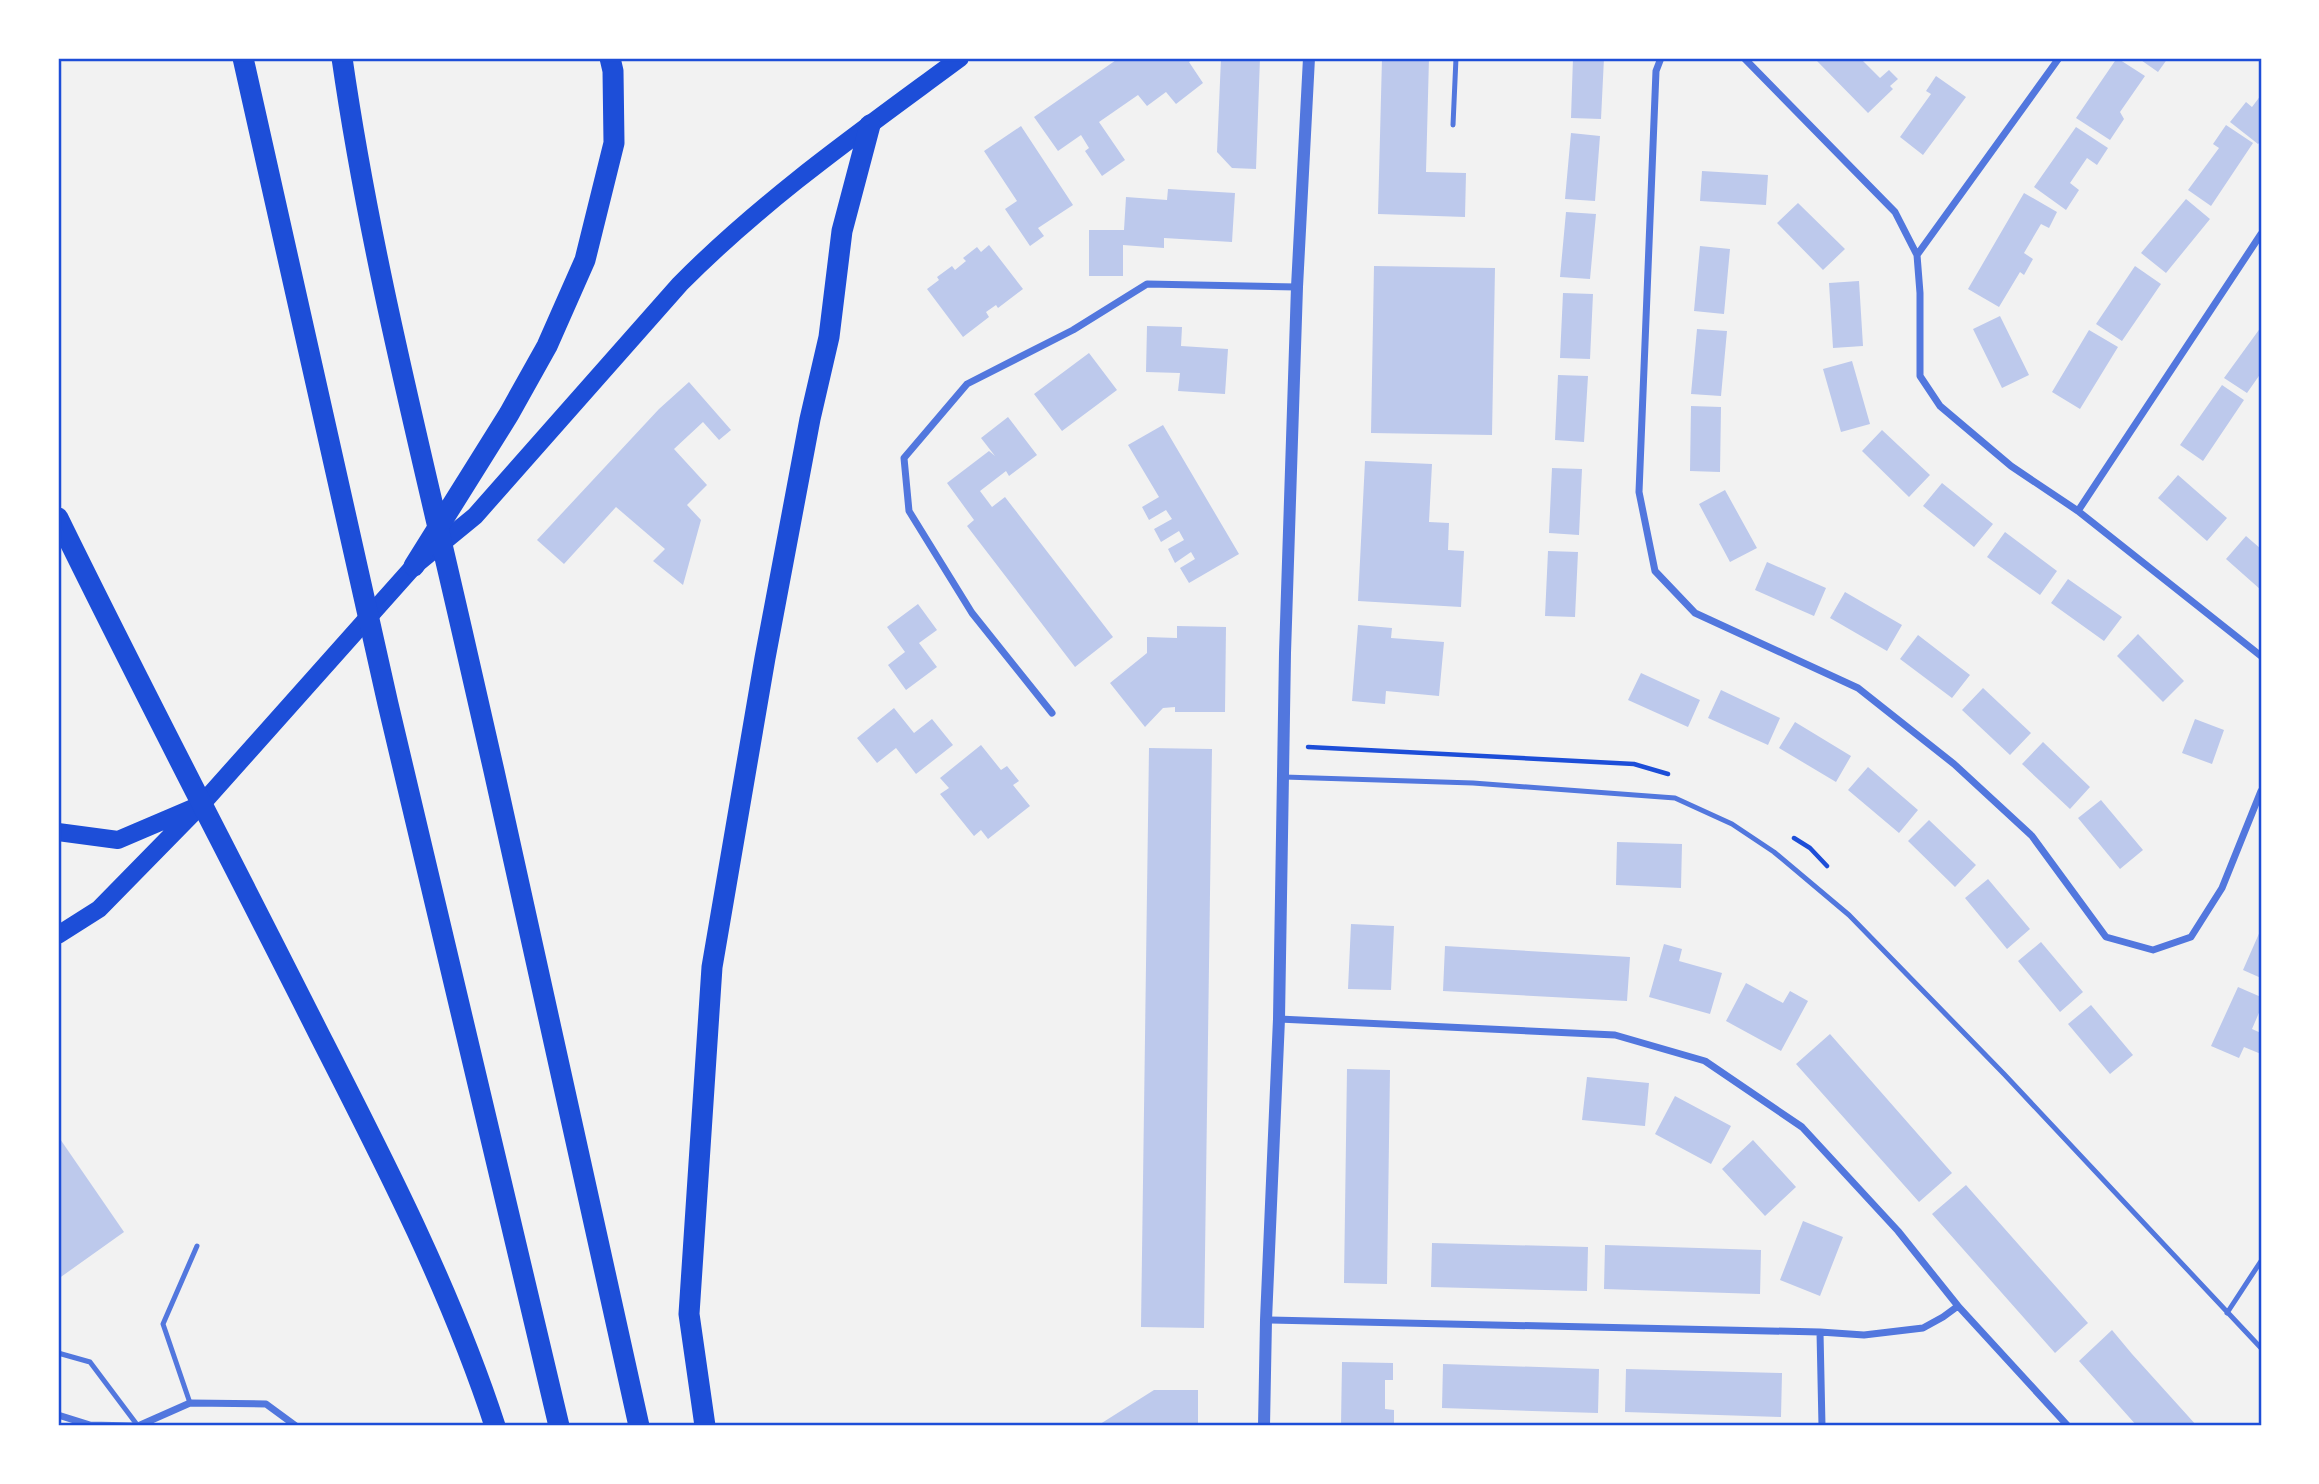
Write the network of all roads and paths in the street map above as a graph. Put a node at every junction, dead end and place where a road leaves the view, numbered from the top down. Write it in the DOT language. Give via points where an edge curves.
graph roads {
  1 [pos="243,58"];
  2 [pos="342,58"];
  3 [pos="610,58"];
  4 [pos="960,58"];
  5 [pos="1309,58"];
  6 [pos="1456,58"];
  7 [pos="1661,58"];
  8 [pos="1744,58"];
  9 [pos="2059,58"];
  10 [pos="1453,124"];
  11 [pos="870,125"];
  12 [pos="2261,234"];
  13 [pos="1917,255"];
  14 [pos="1297,287"];
  15 [pos="2078,511"];
  16 [pos="58,518"];
  17 [pos="414,566"];
  18 [pos="2261,656"];
  19 [pos="1052,713"];
  20 [pos="1283,745"];
  21 [pos="1670,775"];
  22 [pos="1281,777"];
  23 [pos="2261,791"];
  24 [pos="200,806"];
  25 [pos="58,832"];
  26 [pos="1787,835"];
  27 [pos="1829,867"];
  28 [pos="58,935"];
  29 [pos="1279,1019"];
  30 [pos="197,1246"];
  31 [pos="2261,1261"];
  32 [pos="1958,1306"];
  33 [pos="2227,1313"];
  34 [pos="1266,1320"];
  35 [pos="1820,1332"];
  36 [pos="2261,1348"];
  37 [pos="58,1353"];
  38 [pos="191,1403"];
  39 [pos="58,1415"];
  40 [pos="137,1426"];
  41 [pos="296,1426"];
  42 [pos="495,1426"];
  43 [pos="559,1426"];
  44 [pos="639,1426"];
  45 [pos="705,1426"];
  46 [pos="1264,1426"];
  47 [pos="1822,1426"];
  48 [pos="2068,1426"];
  1 -- 43 [label="highway" via="388,704"];
  2 -- 44 [label="highway" via="404,384"];
  3 -- 17 [label="highway" via="614,144 585,260 547,346"];
  4 -- 11 [label="main road"];
  5 -- 14 [label="street"];
  6 -- 10 [label="lane"];
  7 -- 23 [label="street" via="1656,71 1639,492 1655,571 1695,613 1858,688 1954,764 2032,836 2106,937 2153,950 2191,937 2222,888"];
  8 -- 13 [label="street" via="1895,212"];
  9 -- 13 [label="street"];
  11 -- 17 [label="main road" via="710,254 475,516"];
  11 -- 45 [label="highway" via="842,231 829,337 765,658 712,967 689,1314"];
  12 -- 15 [label="street"];
  13 -- 15 [label="street" via="1920,376 1940,406 2011,466"];
  14 -- 19 [label="street" via="1147,284 1073,330 967,384 904,458 909,510 972,612"];
  14 -- 20 [label="street"];
  15 -- 18 [label="street"];
  16 -- 42 [label="highway" via="413,1220"];
  17 -- 24 [label="main road"];
  20 -- 21 [label="path" via="1634,764"];
  20 -- 22 [label="street"];
  22 -- 29 [label="street"];
  22 -- 33 [label="lane" via="1473,783 1675,798 1732,824 1774,852 1849,915"];
  24 -- 25 [label="main road" via="118,840"];
  24 -- 28 [label="main road" via="99,909"];
  26 -- 27 [label="path" via="1810,848"];
  29 -- 32 [label="street" via="1615,1035 1705,1061 1801,1127 1898,1231"];
  29 -- 34 [label="street"];
  30 -- 38 [label="lane" via="163,1324"];
  31 -- 33 [label="lane"];
  32 -- 35 [label="street" via="1923,1328 1864,1335"];
  32 -- 48 [label="street"];
  33 -- 36 [label="lane"];
  34 -- 35 [label="street"];
  34 -- 46 [label="street"];
  35 -- 47 [label="street"];
  37 -- 40 [label="lane" via="90,1362"];
  38 -- 40 [label="street"];
  38 -- 41 [label="street" via="266,1405"];
  39 -- 40 [label="street" via="90,1425"];
}
